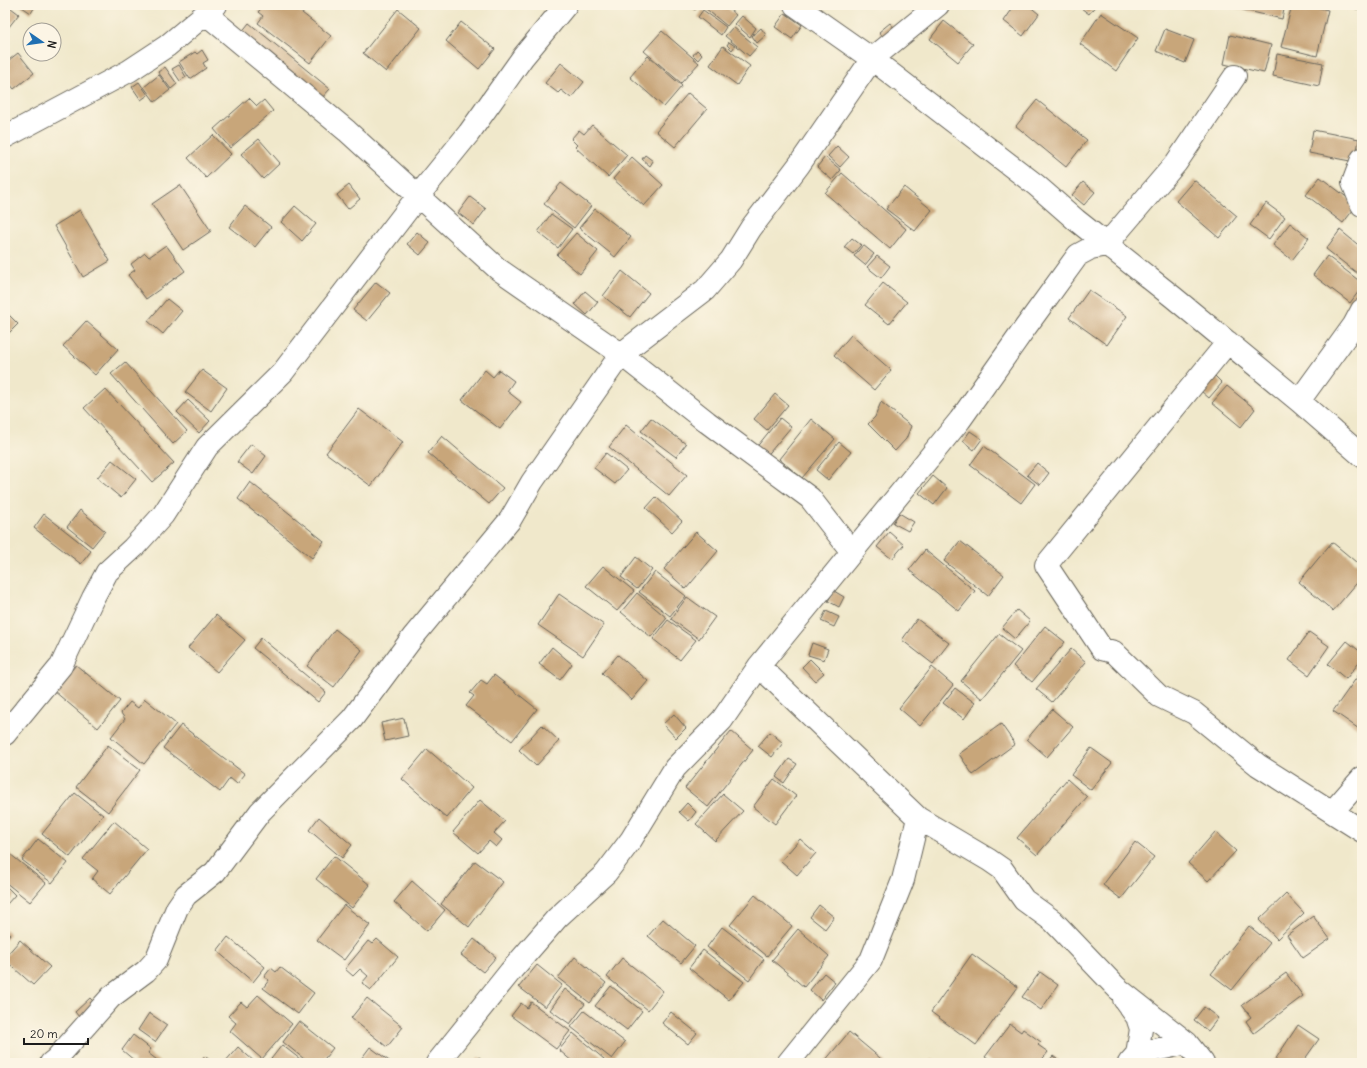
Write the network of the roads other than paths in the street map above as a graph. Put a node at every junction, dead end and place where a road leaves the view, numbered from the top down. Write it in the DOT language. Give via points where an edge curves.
graph roads {
  1 [pos="566,5"];
  2 [pos="795,5"];
  3 [pos="938,5"];
  4 [pos="211,9"];
  5 [pos="872,59"];
  6 [pos="1235,76"];
  7 [pos="5,137"];
  8 [pos="1362,159"];
  9 [pos="418,196"];
  10 [pos="1362,205"];
  11 [pos="1076,220"];
  12 [pos="1106,245"];
  13 [pos="1078,255"];
  14 [pos="1362,310"];
  15 [pos="1228,342"];
  16 [pos="621,354"];
  17 [pos="1299,401"];
  18 [pos="1362,456"];
  19 [pos="852,552"];
  20 [pos="759,666"];
  21 [pos="5,734"];
  22 [pos="1362,778"];
  23 [pos="1333,811"];
  24 [pos="918,818"];
  25 [pos="1362,831"];
  26 [pos="1117,988"];
  27 [pos="1187,1042"];
  28 [pos="1133,1059"];
  29 [pos="51,1063"];
  30 [pos="437,1063"];
  31 [pos="788,1063"];
  32 [pos="1203,1063"];
  1 -- 9 [label="street"];
  2 -- 5 [label="street"];
  3 -- 5 [label="street"];
  4 -- 7 [label="street" via="167,46 129,71"];
  4 -- 9 [label="street"];
  5 -- 11 [label="street" via="1036,185"];
  5 -- 16 [label="street" via="799,165 751,228 731,260 705,290"];
  6 -- 12 [label="street" via="1176,163"];
  8 -- 10 [label="street" via="1353,183"];
  9 -- 16 [label="street" via="498,268"];
  9 -- 21 [label="street" via="283,372 207,447 163,515 107,572 61,666"];
  11 -- 12 [label="street"];
  11 -- 13 [label="street"];
  12 -- 13 [label="street" via="1091,248"];
  12 -- 15 [label="street"];
  13 -- 19 [label="street" via="960,420"];
  14 -- 17 [label="street"];
  15 -- 17 [label="street"];
  15 -- 23 [label="street" via="1046,565 1102,648 1114,652 1159,696 1194,713 1258,765"];
  16 -- 19 [label="street" via="810,498"];
  16 -- 29 [label="street" via="532,482 510,520 413,637 352,719 260,812 215,872 186,895 177,908 156,960 146,971 111,997"];
  17 -- 18 [label="street"];
  19 -- 20 [label="street"];
  20 -- 24 [label="street"];
  20 -- 30 [label="street" via="722,720 675,768 631,840 606,873 557,918"];
  22 -- 23 [label="street"];
  23 -- 25 [label="street"];
  24 -- 26 [label="street" via="1002,869 1024,900 1053,921"];
  24 -- 31 [label="street" via="903,880 871,960"];
  26 -- 27 [label="street"];
  26 -- 28 [label="street" via="1137,1017 1141,1029"];
  27 -- 28 [label="street"];
  27 -- 32 [label="street"];
}
